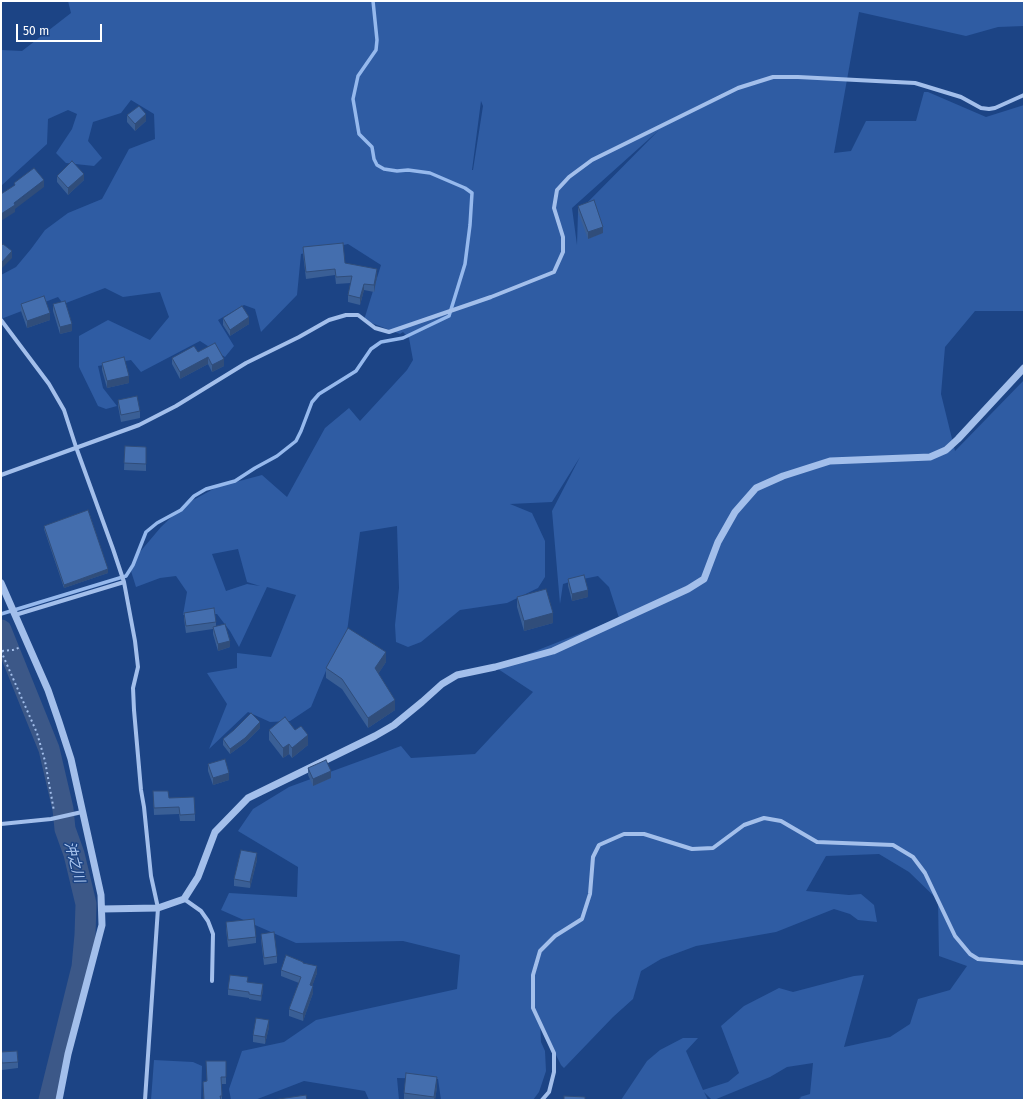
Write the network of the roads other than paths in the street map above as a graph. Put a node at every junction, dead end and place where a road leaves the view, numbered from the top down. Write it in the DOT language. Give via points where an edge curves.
graph roads {
  1 [pos="1024,95"];
  2 [pos="1,320"];
  3 [pos="1024,368"];
  4 [pos="76,447"];
  5 [pos="1,476"];
  6 [pos="124,582"];
  7 [pos="1,583"];
  8 [pos="14,615"];
  9 [pos="82,812"];
  10 [pos="1,824"];
  11 [pos="184,899"];
  12 [pos="158,908"];
  13 [pos="102,909"];
  14 [pos="1024,963"];
  15 [pos="212,981"];
  16 [pos="59,1100"];
  17 [pos="145,1100"];
  18 [pos="542,1100"];
  1 -- 4 [label="street" via="988,109 961,97 914,83 774,77 738,88 592,160 569,176 557,190 554,208 564,237 563,252 554,272 389,332 375,328 358,316 329,320 246,363 150,420"];
  2 -- 4 [label="street" via="49,384 64,410"];
  3 -- 11 [label="street" via="946,450 930,457 830,461 783,476 756,488 735,512 718,542 704,579 688,589 553,650 457,675 442,684 394,725 248,798 215,832 198,877"];
  4 -- 5 [label="street"];
  4 -- 6 [label="street"];
  6 -- 8 [label="street"];
  6 -- 12 [label="street" via="138,667 133,688 135,725 151,876"];
  7 -- 8 [label="street"];
  8 -- 9 [label="street" via="48,690 71,759"];
  9 -- 10 [label="street"];
  9 -- 13 [label="street" via="98,876"];
  11 -- 12 [label="street"];
  11 -- 15 [label="street" via="201,911 211,927"];
  12 -- 13 [label="street"];
  12 -- 17 [label="street"];
  13 -- 16 [label="street" via="102,925 68,1054"];
  14 -- 18 [label="street" via="978,959 970,954 955,936 925,873 913,858 893,844 817,842 781,821 764,818 744,826 713,848 692,849 644,834 624,834 599,844 593,858 590,894 582,919 555,936 540,951 533,976 533,1008 554,1053 554,1072 549,1092"];
}
